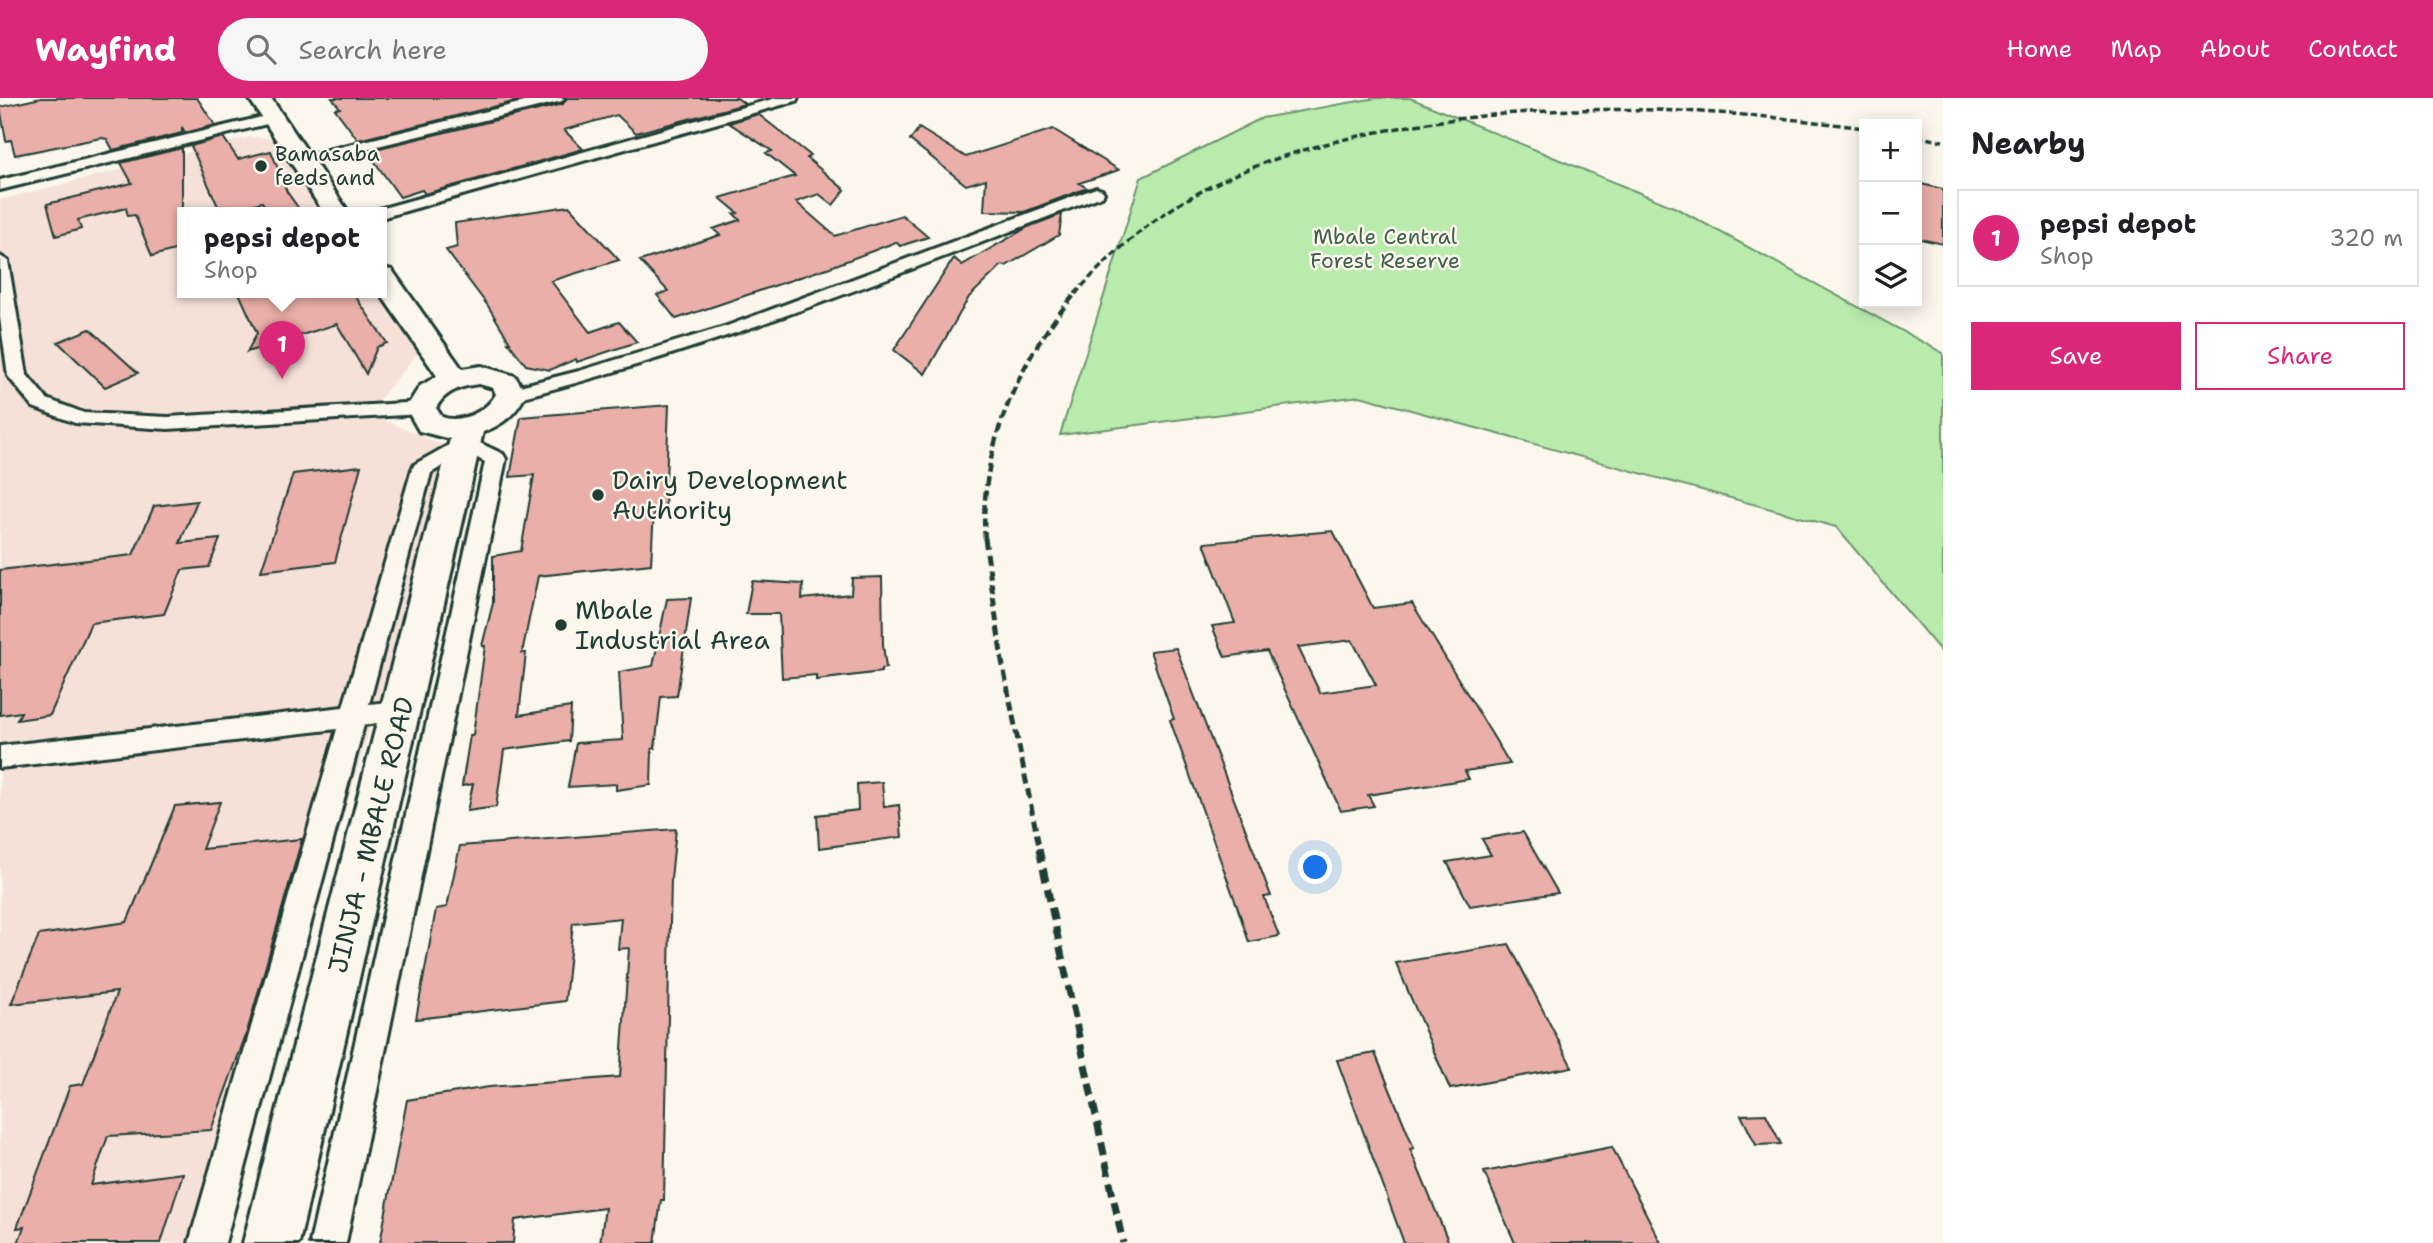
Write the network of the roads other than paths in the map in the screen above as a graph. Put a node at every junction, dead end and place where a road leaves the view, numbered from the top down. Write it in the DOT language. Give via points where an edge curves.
graph roads {
  1 [pos="260,98"];
  2 [pos="557,98"];
  3 [pos="791,98"];
  4 [pos="274,118"];
  5 [pos="300,161"];
  6 [pos="0,185"];
  7 [pos="1096,193"];
  8 [pos="333,207"];
  9 [pos="387,213"];
  10 [pos="0,261"];
  11 [pos="387,283"];
  12 [pos="454,379"];
  13 [pos="511,394"];
  14 [pos="421,408"];
  15 [pos="467,435"];
  16 [pos="401,711"];
  17 [pos="353,717"];
  18 [pos="0,757"];
  19 [pos="207,1243"];
  20 [pos="271,1243"];
  21 [pos="328,1243"];
  1 -- 4 [label="main road"];
  2 -- 5 [label="street"];
  3 -- 9 [label="street"];
  4 -- 5 [label="main road"];
  4 -- 6 [label="street"];
  5 -- 8 [label="main road"];
  7 -- 13 [label="street" via="645,358"];
  10 -- 14 [label="street" via="18,376 40,403 82,419 169,423"];
  11 -- 12 [label="main road"];
  12 -- 13 [label="main road" via="493,377 509,387"];
  12 -- 14 [label="main road" via="431,392"];
  13 -- 15 [label="main road" via="502,411"];
  14 -- 15 [label="main road" via="428,422"];
  15 -- 16 [label="main road, JINJA - MBALE ROAD"];
  15 -- 17 [label="street" via="422,469"];
  15 -- 21 [label="street" via="496,459"];
  16 -- 17 [label="street"];
  16 -- 20 [label="main road, JINJA - MBALE ROAD"];
  17 -- 18 [label="street"];
  17 -- 19 [label="street"];
}
